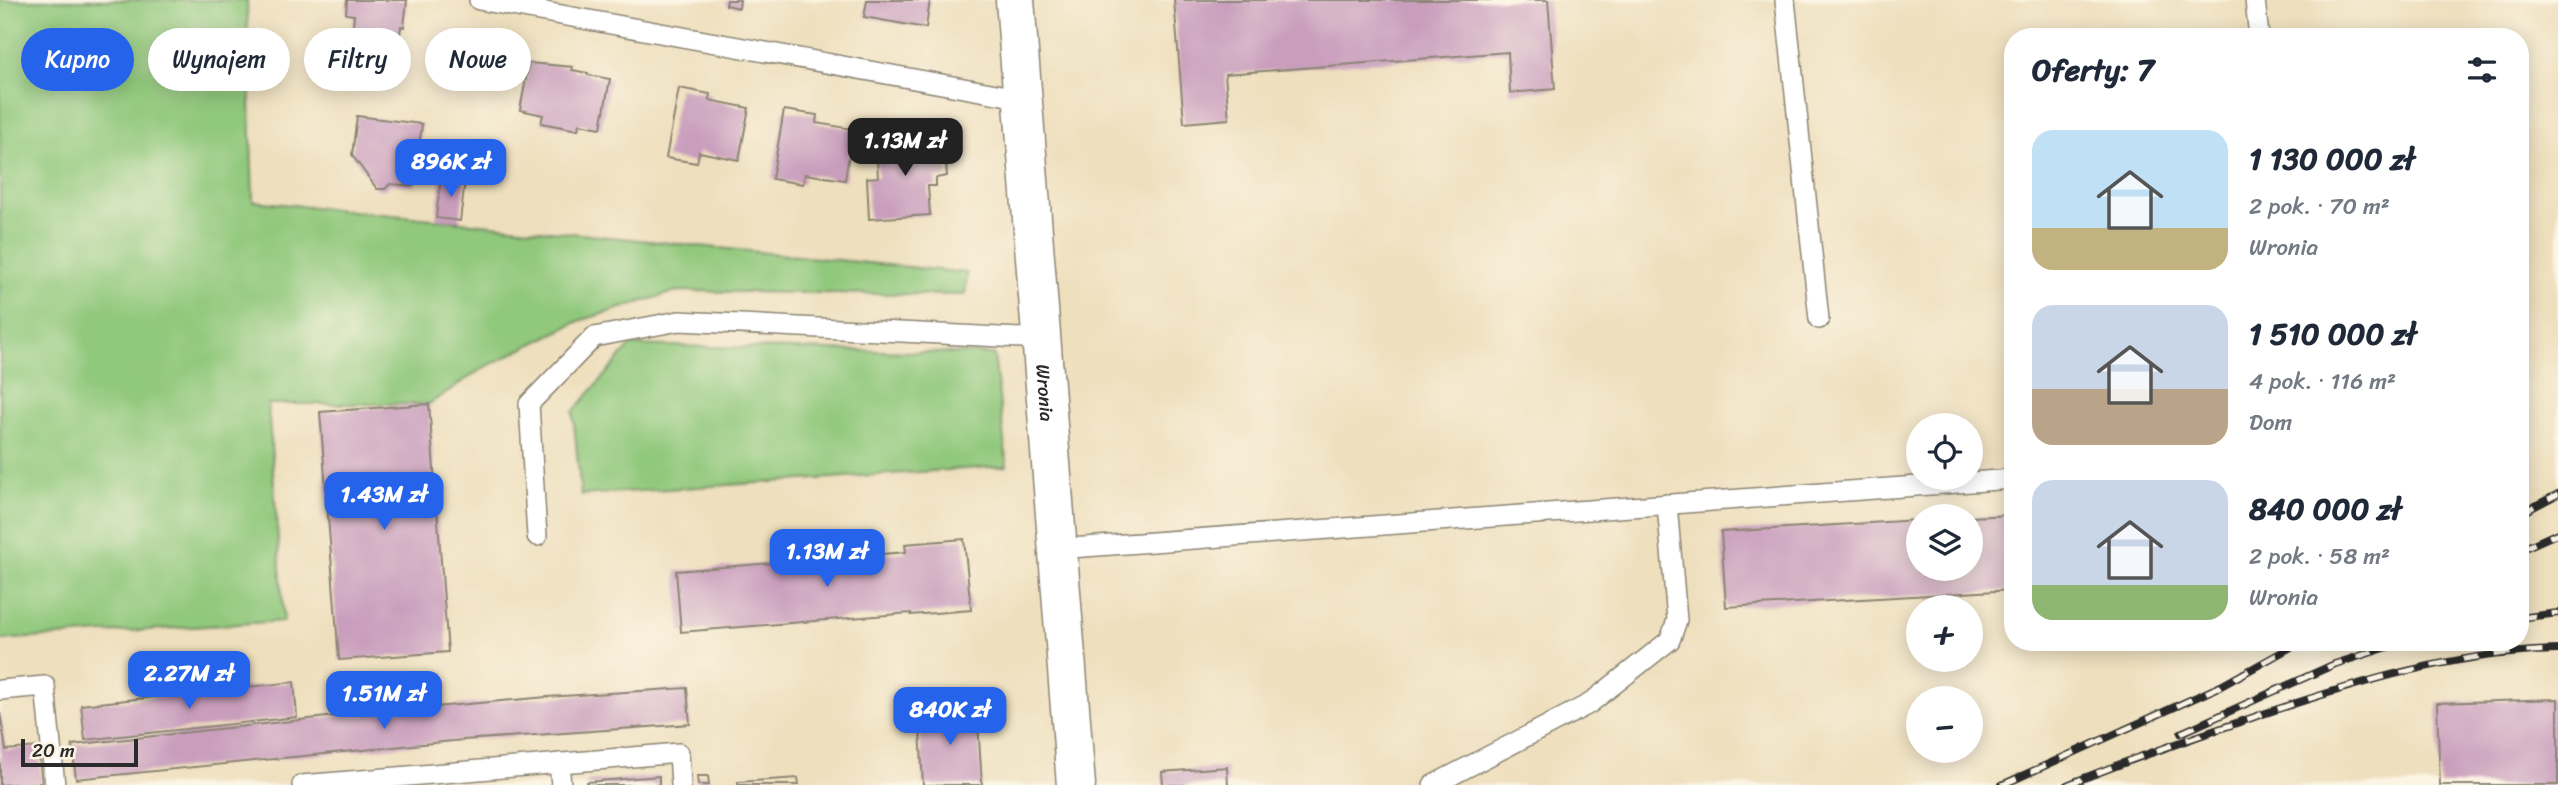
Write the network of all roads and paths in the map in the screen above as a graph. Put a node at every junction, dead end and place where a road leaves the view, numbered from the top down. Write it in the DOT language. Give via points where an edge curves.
graph roads {
  1 [pos="479,0"];
  2 [pos="1015,0"];
  3 [pos="1785,0"];
  4 [pos="2255,0"];
  5 [pos="2258,28"];
  6 [pos="1024,99"];
  7 [pos="1819,319"];
  8 [pos="1042,339"];
  9 [pos="2004,480"];
  10 [pos="1667,504"];
  11 [pos="537,536"];
  12 [pos="1057,549"];
  13 [pos="0,690"];
  14 [pos="559,763"];
  15 [pos="436,779"];
  16 [pos="54,785"];
  17 [pos="302,785"];
  18 [pos="311,785"];
  19 [pos="561,785"];
  20 [pos="681,785"];
  21 [pos="1076,785"];
  22 [pos="1433,785"];
  1 -- 6 [label="lane"];
  2 -- 6 [label="street, Wronia"];
  3 -- 7 [label="lane"];
  4 -- 5 [label="lane"];
  6 -- 8 [label="street, Wronia"];
  8 -- 11 [label="lane" via="679,321 594,337 529,404"];
  8 -- 12 [label="street, Wronia"];
  9 -- 10 [label="lane"];
  10 -- 12 [label="lane"];
  10 -- 22 [label="lane" via="1677,620 1670,640 1589,704"];
  12 -- 21 [label="street, Wronia"];
  13 -- 16 [label="lane" via="45,685"];
  14 -- 15 [label="lane"];
  14 -- 19 [label="lane"];
  14 -- 20 [label="lane" via="679,753"];
  15 -- 18 [label="lane"];
  17 -- 18 [label="lane"];
}
